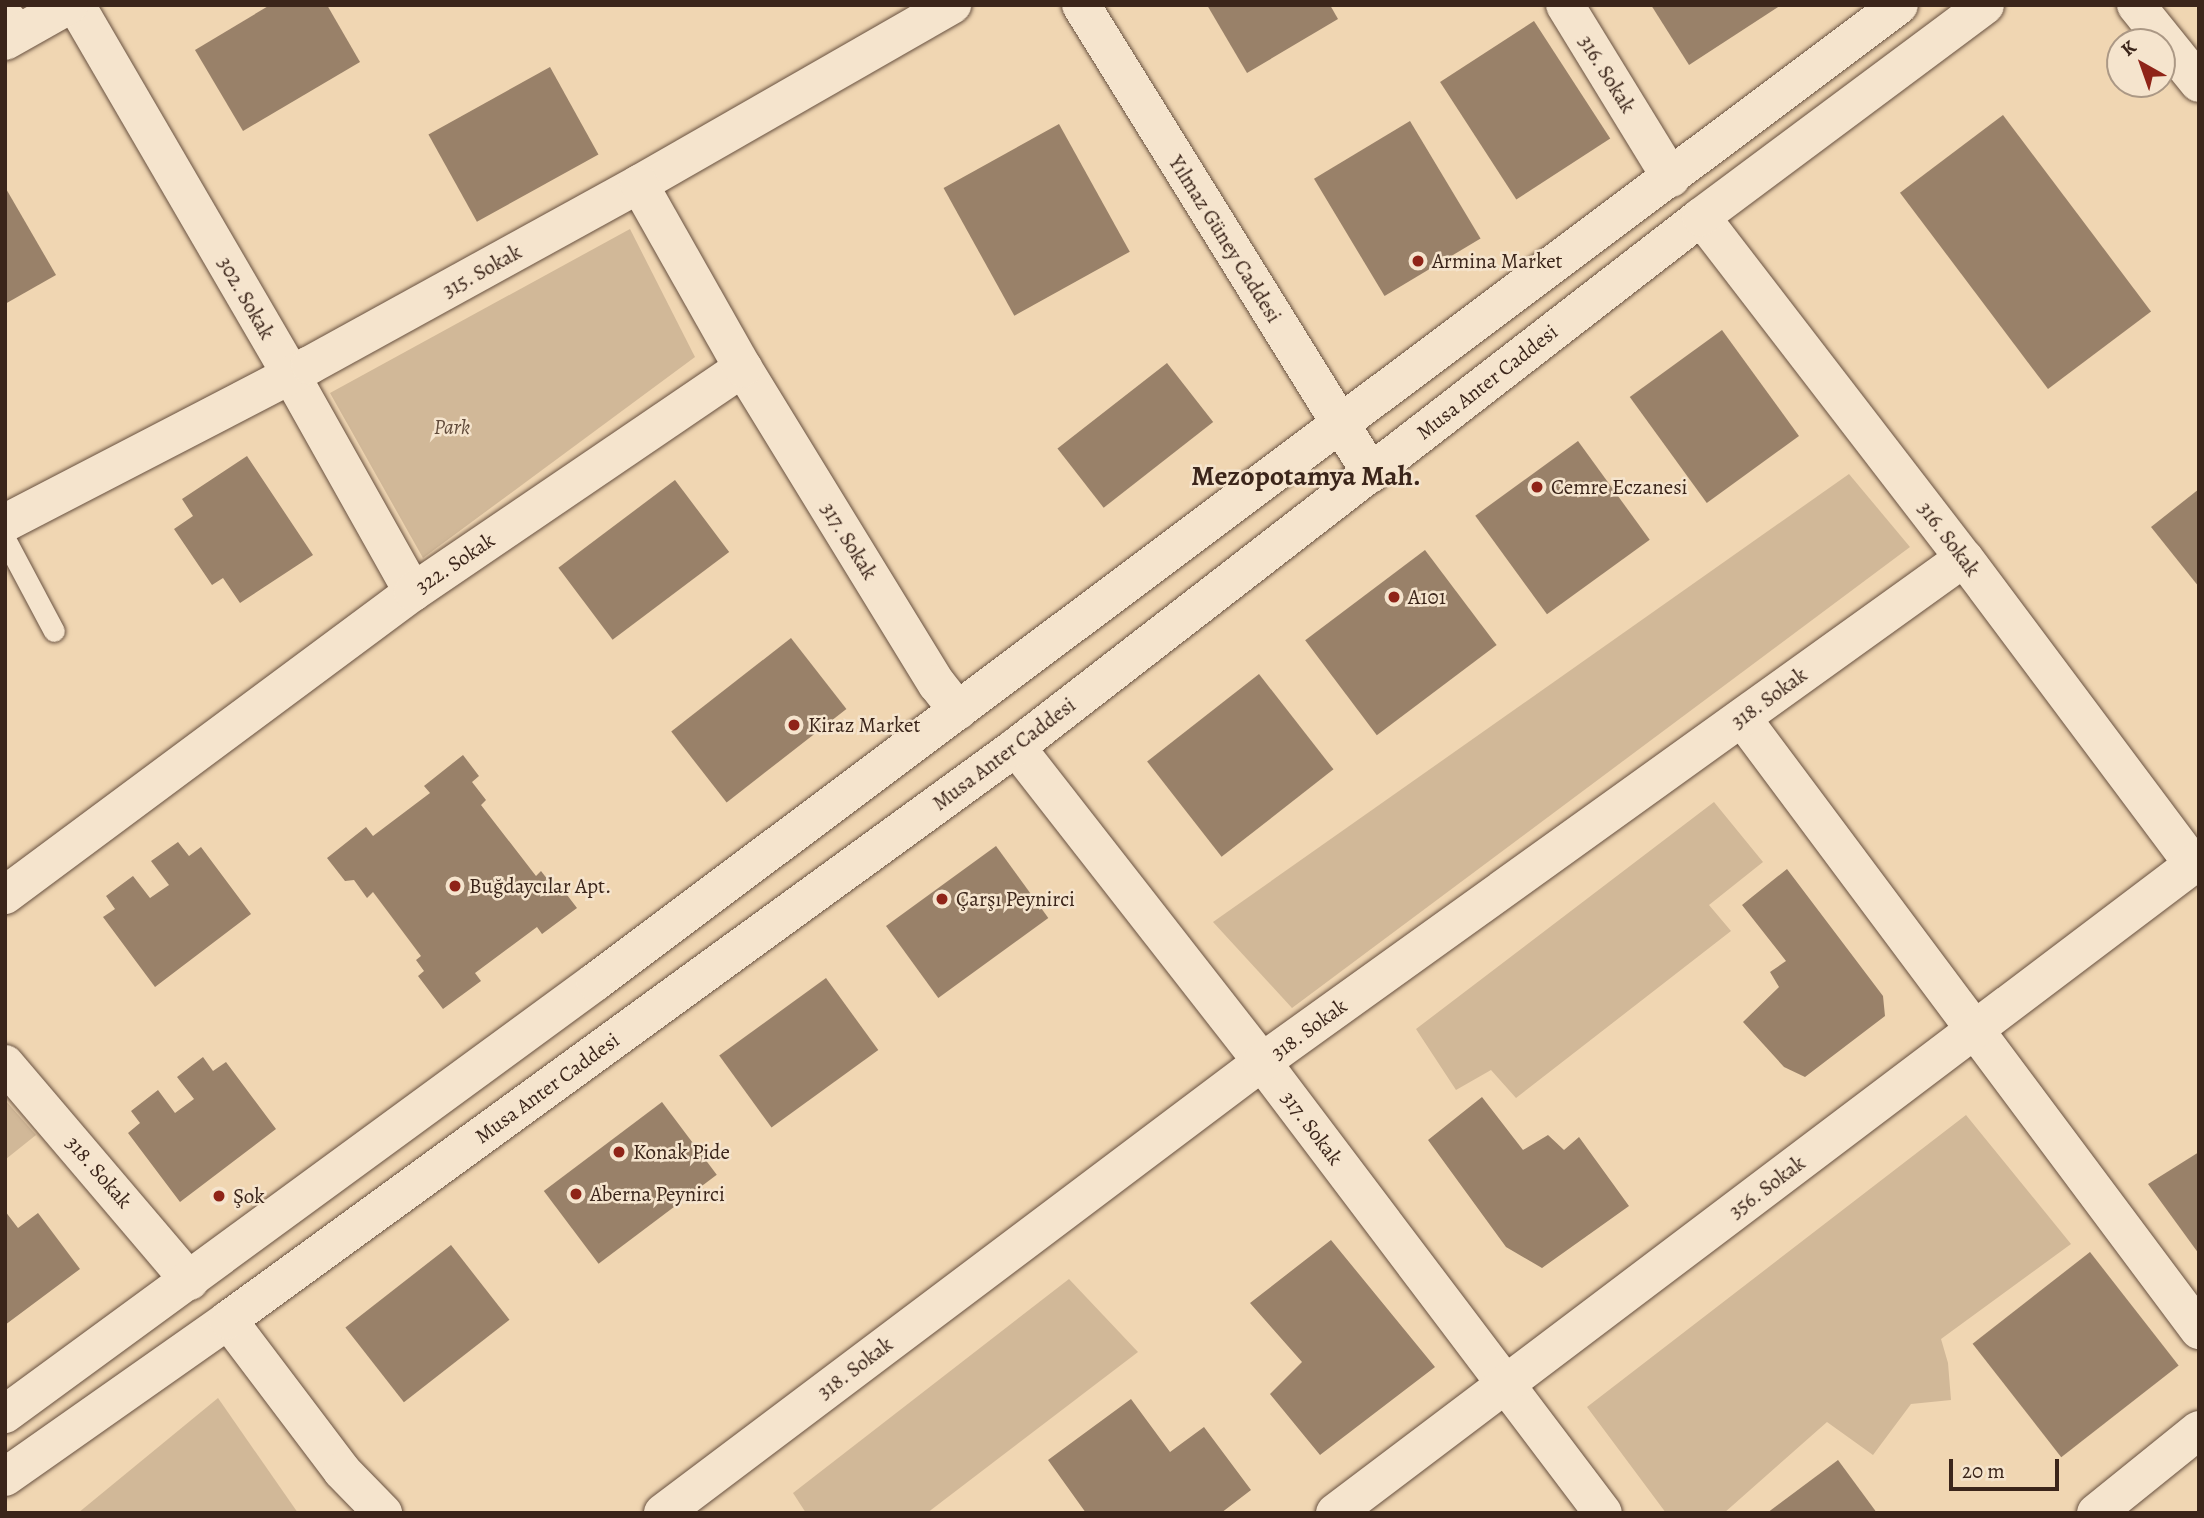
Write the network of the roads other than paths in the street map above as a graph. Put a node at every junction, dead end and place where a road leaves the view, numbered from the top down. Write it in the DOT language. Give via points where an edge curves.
graph roads {
  1 [pos="69,5"];
  2 [pos="76,5"];
  3 [pos="952,5"];
  4 [pos="1081,5"];
  5 [pos="1564,5"];
  6 [pos="1899,5"];
  7 [pos="1985,5"];
  8 [pos="2136,5"];
  9 [pos="13,25"];
  10 [pos="2199,83"];
  11 [pos="1671,178"];
  12 [pos="639,184"];
  13 [pos="1701,217"];
  14 [pos="743,368"];
  15 [pos="291,375"];
  16 [pos="1339,423"];
  17 [pos="1371,472"];
  18 [pos="5,523"];
  19 [pos="5,539"];
  20 [pos="1964,558"];
  21 [pos="413,592"];
  22 [pos="54,631"];
  23 [pos="958,711"];
  24 [pos="1742,718"];
  25 [pos="1016,747"];
  26 [pos="2196,862"];
  27 [pos="5,895"];
  28 [pos="1975,1028"];
  29 [pos="1262,1062"];
  30 [pos="5,1064"];
  31 [pos="190,1281"];
  32 [pos="228,1320"];
  33 [pos="2199,1330"];
  34 [pos="1507,1385"];
  35 [pos="5,1414"];
  36 [pos="2199,1430"];
  37 [pos="5,1477"];
  38 [pos="383,1513"];
  39 [pos="663,1513"];
  40 [pos="1335,1513"];
  41 [pos="1603,1513"];
  42 [pos="2096,1513"];
  1 -- 9 [label="street"];
  2 -- 15 [label="street, 302. Sokak"];
  3 -- 12 [label="street, 315. Sokak"];
  4 -- 16 [label="street, Yılmaz Güney Caddesi"];
  5 -- 11 [label="street, 316. Sokak"];
  6 -- 11 [label="street"];
  7 -- 13 [label="street, Musa Anter Caddesi"];
  8 -- 10 [label="street"];
  11 -- 16 [label="street"];
  12 -- 14 [label="street"];
  12 -- 15 [label="street, 315. Sokak"];
  13 -- 17 [label="street, Musa Anter Caddesi"];
  13 -- 20 [label="street, 316. Sokak"];
  14 -- 21 [label="street, 322. Sokak"];
  14 -- 23 [label="street, 317. Sokak"];
  15 -- 18 [label="street, 315. Sokak"];
  15 -- 21 [label="street, 302. Sokak"];
  16 -- 17 [label="street, Yılmaz Güney Caddesi"];
  16 -- 23 [label="street"];
  17 -- 25 [label="street, Musa Anter Caddesi"];
  19 -- 22 [label="lane"];
  20 -- 24 [label="street, 318. Sokak"];
  20 -- 26 [label="street, 316. Sokak"];
  21 -- 27 [label="street, 322. Sokak"];
  23 -- 31 [label="street"];
  24 -- 28 [label="street"];
  24 -- 29 [label="street, 318. Sokak"];
  25 -- 29 [label="street, 317. Sokak"];
  25 -- 32 [label="street, Musa Anter Caddesi"];
  26 -- 28 [label="street, 356. Sokak"];
  28 -- 33 [label="street"];
  28 -- 34 [label="street, 356. Sokak"];
  29 -- 34 [label="street, 317. Sokak"];
  29 -- 39 [label="street, 318. Sokak"];
  30 -- 31 [label="street, 318. Sokak"];
  31 -- 35 [label="street"];
  32 -- 37 [label="street, Musa Anter Caddesi"];
  32 -- 38 [label="street" via="342,1471"];
  34 -- 40 [label="street, 356. Sokak"];
  34 -- 41 [label="street, 317. Sokak"];
  36 -- 42 [label="street"];
}
